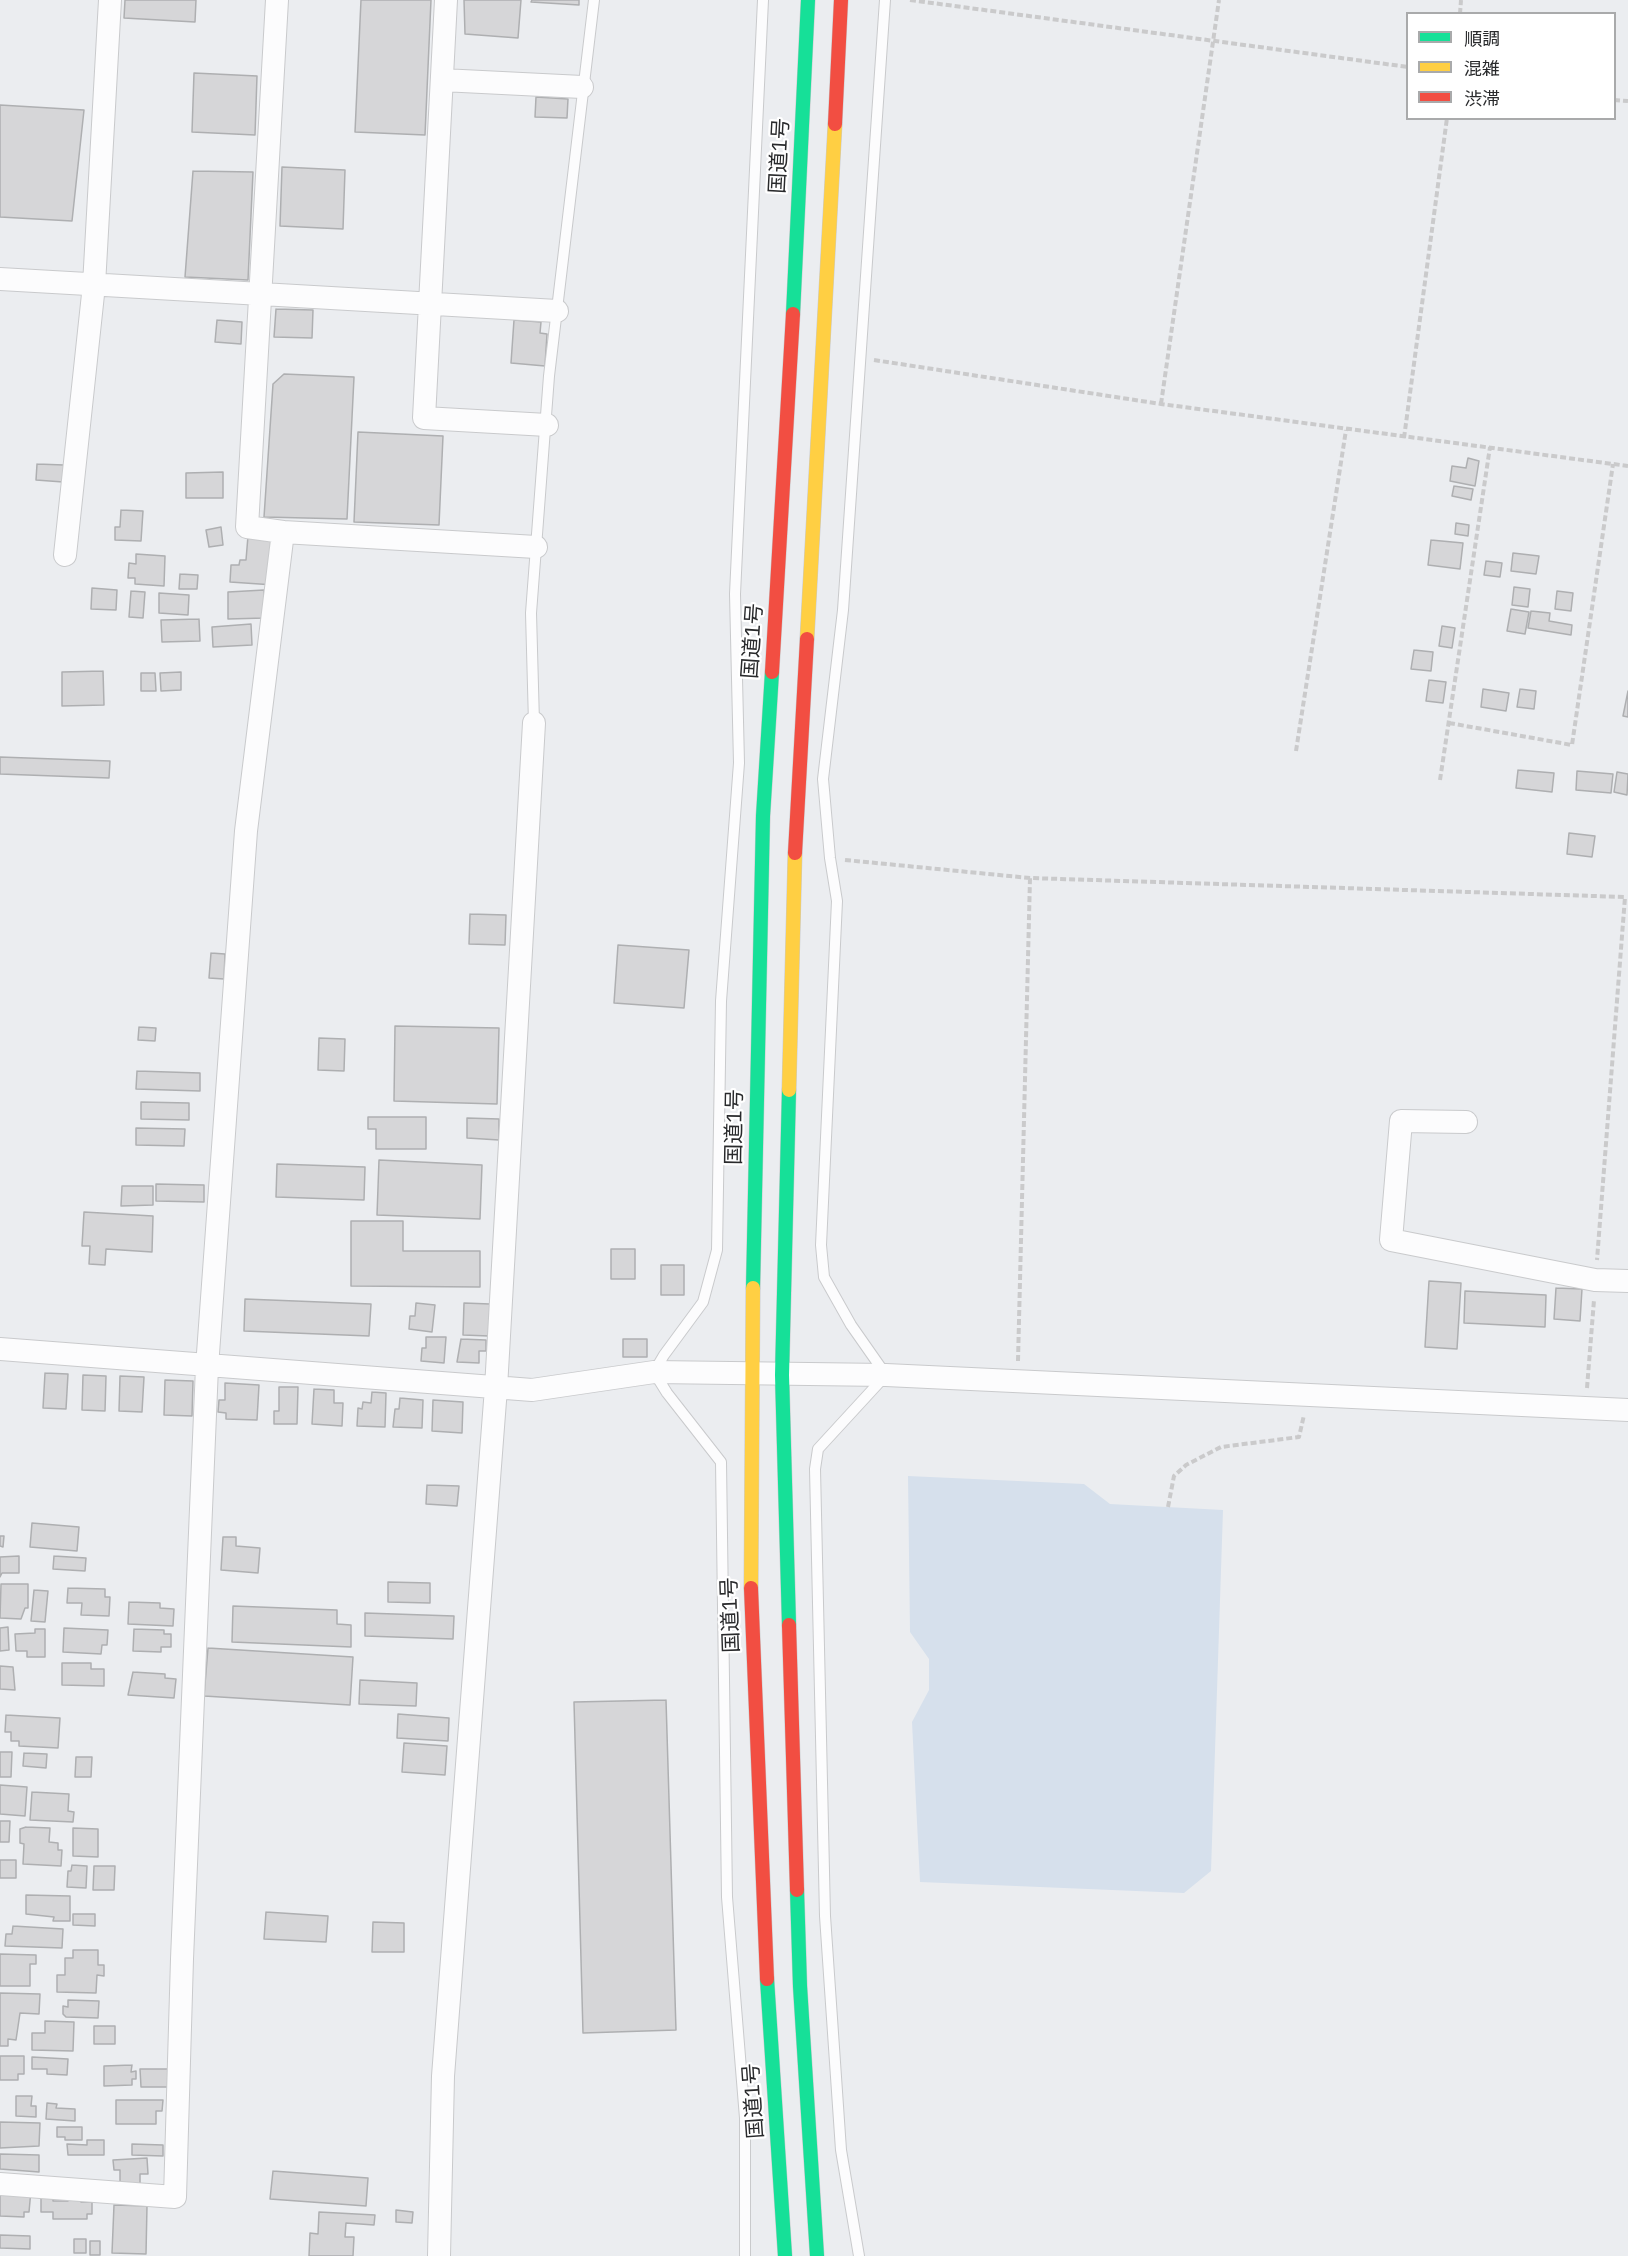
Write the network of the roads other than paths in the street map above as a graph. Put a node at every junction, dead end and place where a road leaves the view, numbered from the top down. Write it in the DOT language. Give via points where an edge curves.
graph roads {
  1 [pos="110,0"];
  2 [pos="277,0"];
  3 [pos="446,0"];
  4 [pos="594,0"];
  5 [pos="763,0"];
  6 [pos="808,0"];
  7 [pos="841,0"];
  8 [pos="885,0"];
  9 [pos="441,80"];
  10 [pos="582,87"];
  11 [pos="0,279"];
  12 [pos="94,285"];
  13 [pos="260,295"];
  14 [pos="429,305"];
  15 [pos="557,311"];
  16 [pos="547,425"];
  17 [pos="283,532"];
  18 [pos="536,547"];
  19 [pos="65,555"];
  20 [pos="534,723"];
  21 [pos="1466,1122"];
  22 [pos="1628,1281"];
  23 [pos="0,1349"];
  24 [pos="207,1367"];
  25 [pos="654,1372"];
  26 [pos="751,1373"];
  27 [pos="782,1375"];
  28 [pos="886,1375"];
  29 [pos="496,1388"];
  30 [pos="1628,1410"];
  31 [pos="0,2184"];
  32 [pos="439,2256"];
  33 [pos="745,2256"];
  34 [pos="785,2256"];
  35 [pos="817,2256"];
  36 [pos="859,2256"];
  1 -- 12 [label="street"];
  2 -- 13 [label="street"];
  3 -- 9 [label="street"];
  4 -- 10 [label="lane"];
  5 -- 25 [label="lane" via="735,594 739,763 721,1001 717,1250 703,1302"];
  6 -- 26 [label="highway, 国道1号" via="763,816"];
  7 -- 27 [label="highway" via="796,820"];
  8 -- 28 [label="lane" via="843,610 823,779 837,901 821,1245 824,1277"];
  9 -- 10 [label="street"];
  9 -- 14 [label="street"];
  10 -- 15 [label="lane"];
  11 -- 12 [label="street"];
  12 -- 13 [label="street"];
  12 -- 19 [label="street"];
  13 -- 14 [label="street"];
  13 -- 17 [label="street" via="247,527"];
  14 -- 15 [label="street"];
  14 -- 16 [label="street" via="424,418"];
  15 -- 16 [label="lane"];
  16 -- 18 [label="lane"];
  17 -- 18 [label="street"];
  17 -- 24 [label="street" via="246,831"];
  18 -- 20 [label="lane" via="531,613"];
  20 -- 29 [label="street"];
  21 -- 22 [label="street" via="1401,1120 1391,1240 1595,1280"];
  23 -- 24 [label="street"];
  24 -- 29 [label="street"];
  24 -- 31 [label="street" via="175,2197"];
  25 -- 26 [label="street"];
  25 -- 29 [label="street" via="532,1390"];
  25 -- 33 [label="lane" via="721,1462 727,1897 745,2118"];
  26 -- 27 [label="street"];
  26 -- 34 [label="highway, 国道1号" via="749,1545 768,1991"];
  27 -- 28 [label="street"];
  27 -- 35 [label="highway" via="800,1986"];
  28 -- 30 [label="street"];
  28 -- 36 [label="lane" via="818,1449 815,1469 825,1916 841,2150"];
  29 -- 32 [label="street" via="446,2019"];
}
